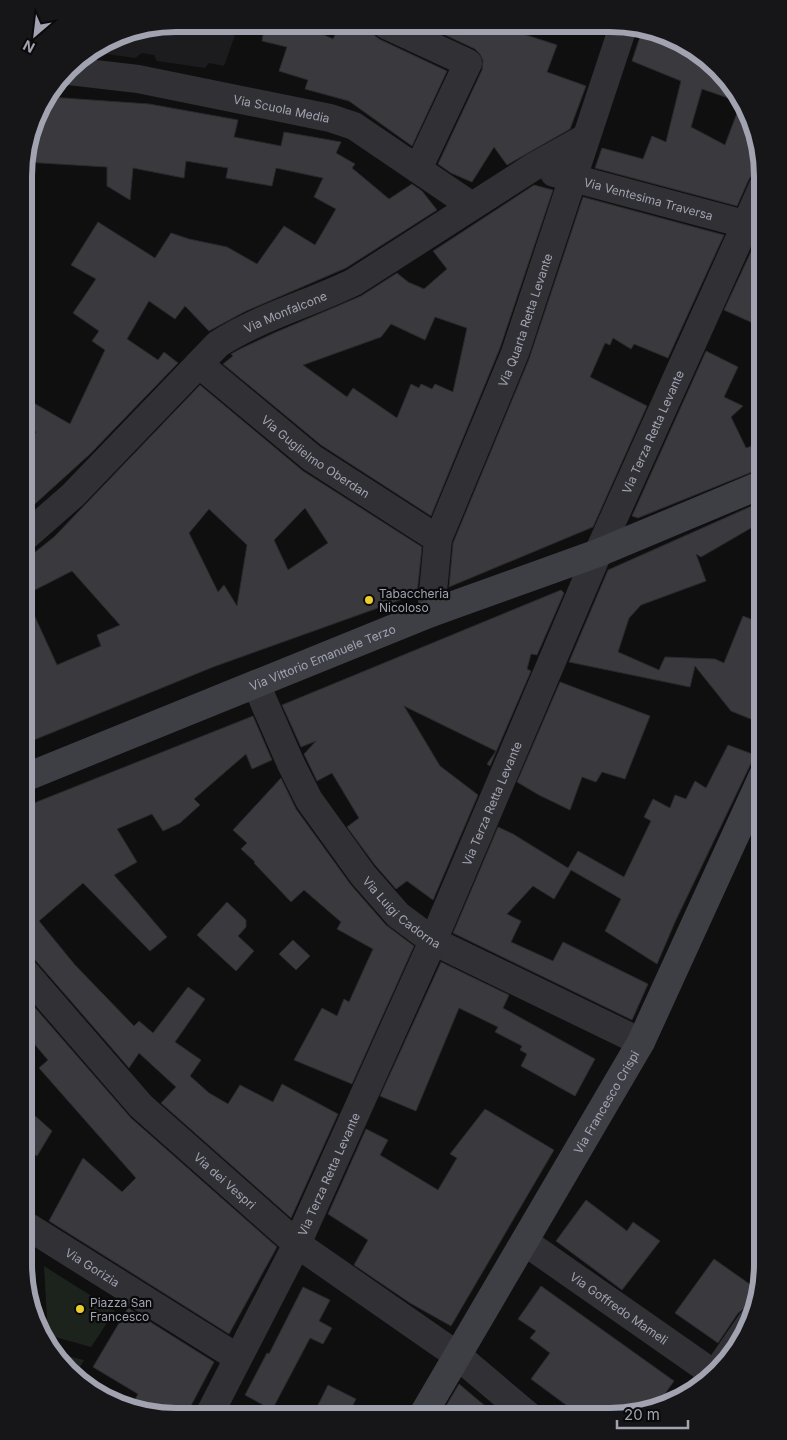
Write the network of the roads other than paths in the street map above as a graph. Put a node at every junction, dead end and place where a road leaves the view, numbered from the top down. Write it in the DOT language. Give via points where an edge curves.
graph roads {
  1 [pos="401,32"];
  2 [pos="621,33"];
  3 [pos="78,72"];
  4 [pos="585,138"];
  5 [pos="533,167"];
  6 [pos="418,170"];
  7 [pos="572,178"];
  8 [pos="472,206"];
  9 [pos="754,227"];
  10 [pos="754,229"];
  11 [pos="199,364"];
  12 [pos="754,488"];
  13 [pos="32,531"];
  14 [pos="438,539"];
  15 [pos="598,553"];
  16 [pos="431,613"];
  17 [pos="256,684"];
  18 [pos="32,775"];
  19 [pos="754,795"];
  20 [pos="433,940"];
  21 [pos="32,980"];
  22 [pos="641,1042"];
  23 [pos="32,1229"];
  24 [pos="525,1242"];
  25 [pos="297,1244"];
  26 [pos="458,1356"];
  27 [pos="238,1358"];
  28 [pos="707,1369"];
  29 [pos="213,1408"];
  30 [pos="427,1408"];
  31 [pos="520,1408"];
  1 -- 6 [label="street" via="468,63"];
  2 -- 4 [label="street, Via Quarta Retta Levante"];
  3 -- 6 [label="street, Via Scuola Media" via="138,79 330,118 354,126"];
  4 -- 5 [label="street, Via Monfalcone"];
  4 -- 7 [label="street, Via Quarta Retta Levante"];
  5 -- 7 [label="street, Via Ventesima Traversa"];
  5 -- 8 [label="street, Via Monfalcone"];
  6 -- 8 [label="street, Via Scuola Media"];
  7 -- 9 [label="street, Via Ventesima Traversa"];
  7 -- 14 [label="street, Via Quarta Retta Levante" via="515,353"];
  8 -- 11 [label="street, Via Monfalcone" via="354,282 239,331 218,344"];
  10 -- 15 [label="street, Via Terza Retta Levante"];
  11 -- 13 [label="street, Via Monfalcone" via="73,494"];
  11 -- 14 [label="street, Via Guglielmo Oberdan" via="312,458"];
  12 -- 15 [label="street, Via Vittorio Emanuele Terzo"];
  14 -- 16 [label="street, Via Quarta Retta Levante"];
  15 -- 16 [label="street, Via Vittorio Emanuele Terzo"];
  15 -- 20 [label="street, Via Terza Retta Levante"];
  16 -- 17 [label="street, Via Vittorio Emanuele Terzo"];
  17 -- 18 [label="street, Via Vittorio Emanuele Terzo"];
  17 -- 20 [label="street, Via Luigi Cadorna" via="309,800 363,874 398,915"];
  19 -- 22 [label="street, Via Francesco Crispi"];
  20 -- 22 [label="street, Via Luigi Cadorna"];
  20 -- 25 [label="street, Via Terza Retta Levante"];
  21 -- 25 [label="street, Via dei Vespri" via="141,1106"];
  22 -- 24 [label="street, Via Francesco Crispi"];
  23 -- 27 [label="street, Via Gorizia"];
  24 -- 26 [label="street, Via Francesco Crispi"];
  24 -- 28 [label="street, Via Goffredo Mameli"];
  25 -- 26 [label="street, Via dei Vespri"];
  25 -- 27 [label="street, Via Terza Retta Levante"];
  26 -- 30 [label="street, Via Francesco Crispi"];
  26 -- 31 [label="street, Via dei Vespri"];
  27 -- 29 [label="street, Via Terza Retta Levante"];
}
